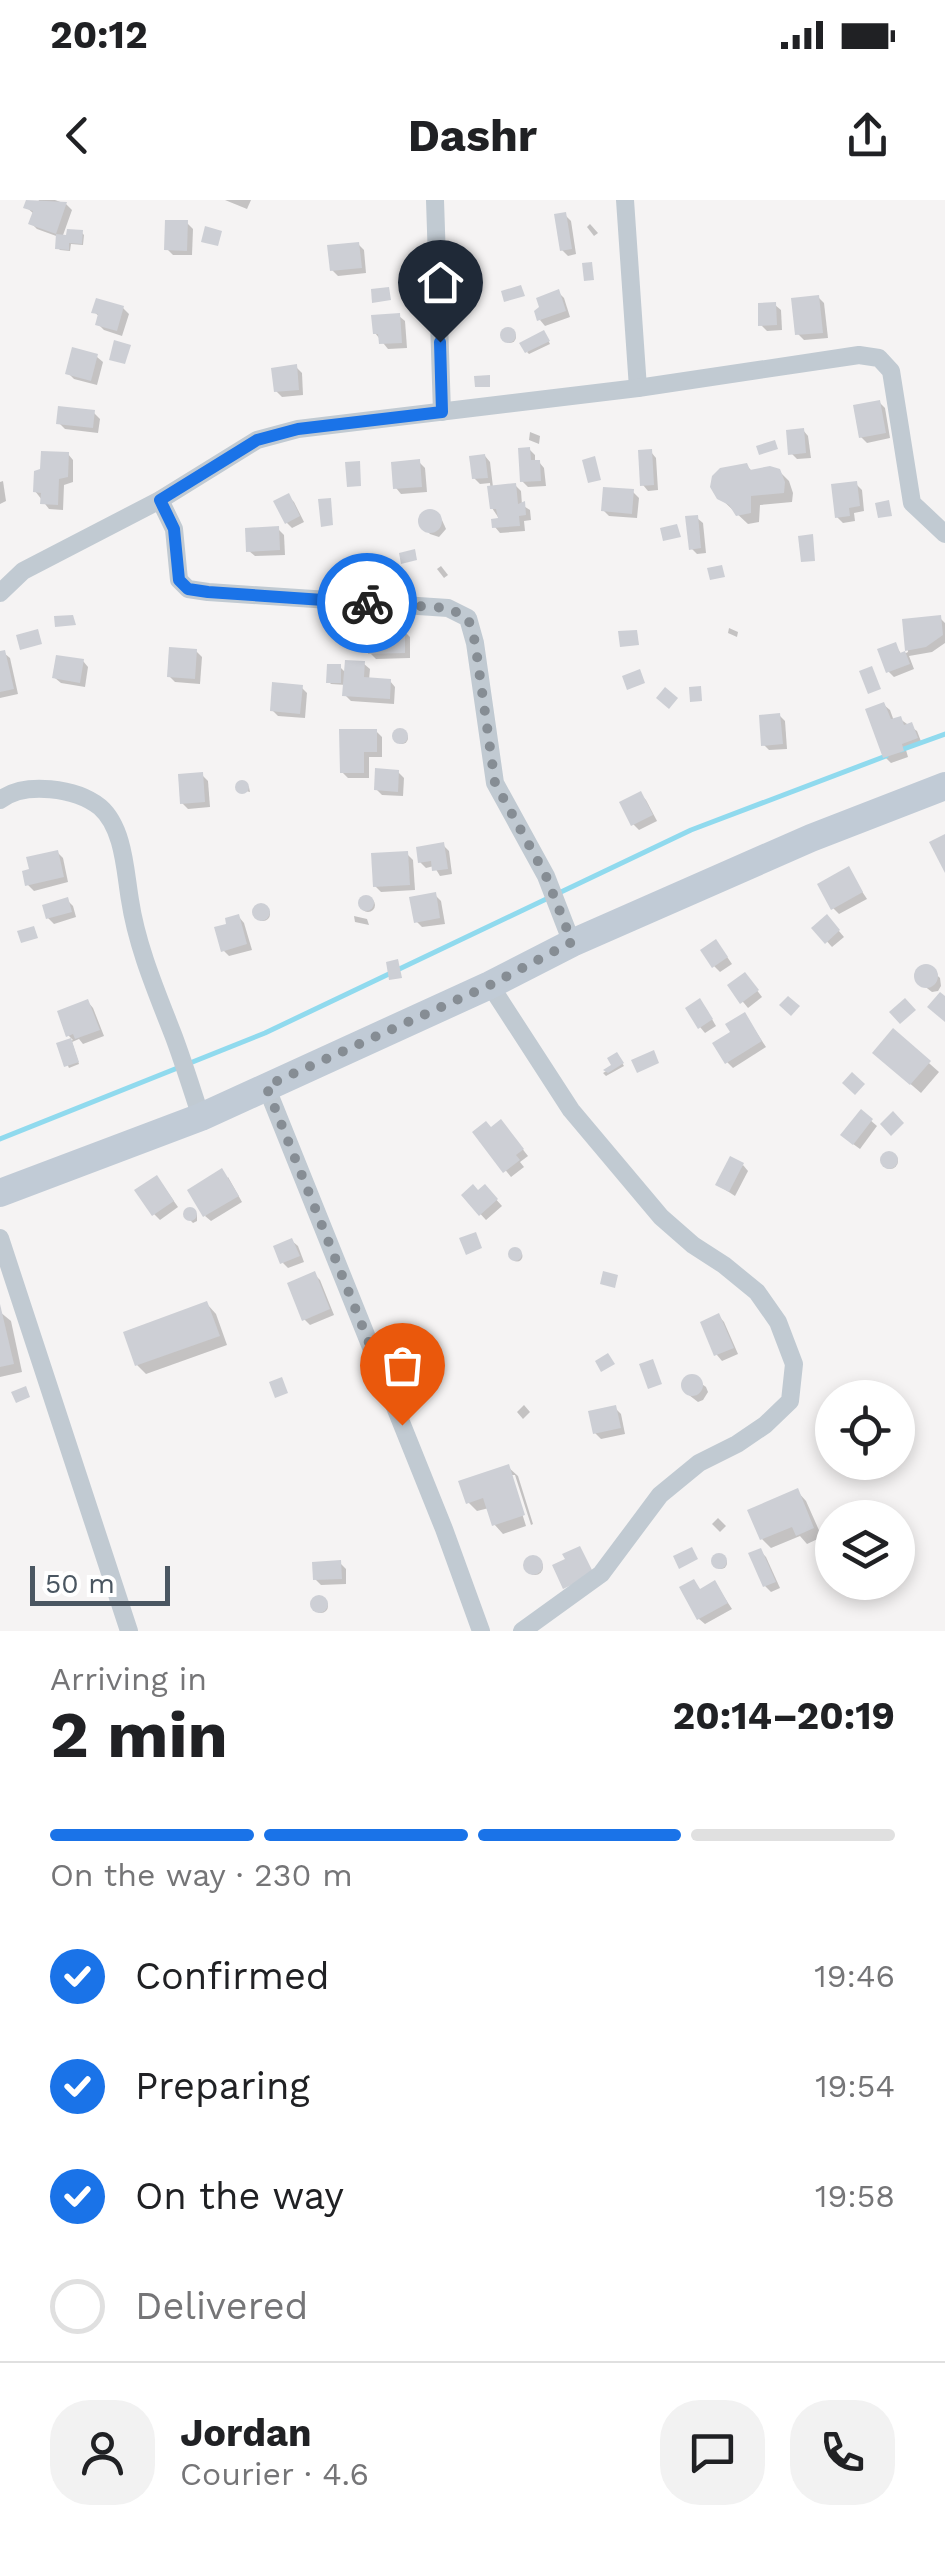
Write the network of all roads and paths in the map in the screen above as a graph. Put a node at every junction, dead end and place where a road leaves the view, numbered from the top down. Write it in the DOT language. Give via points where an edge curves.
graph roads {
  1 [pos="435,200"];
  2 [pos="625,200"];
  3 [pos="638,388"];
  4 [pos="442,412"];
  5 [pos="160,500"];
  6 [pos="945,534"];
  7 [pos="0,593"];
  8 [pos="945,786"];
  9 [pos="0,800"];
  10 [pos="572,942"];
  11 [pos="490,985"];
  12 [pos="266,1086"];
  13 [pos="201,1117"];
  14 [pos="0,1193"];
  15 [pos="0,1238"];
  16 [pos="130,1631"];
  17 [pos="481,1631"];
  18 [pos="522,1631"];
  1 -- 4 [label="street"];
  2 -- 3 [label="street"];
  3 -- 4 [label="street"];
  3 -- 6 [label="street" via="860,355 879,358 891,372 912,503"];
  4 -- 5 [label="street" via="257,440"];
  5 -- 7 [label="street" via="23,570"];
  5 -- 10 [label="street" via="174,529 179,580 188,589 448,608 468,618 495,783 546,876"];
  8 -- 10 [label="street"];
  9 -- 13 [label="street" via="28,788 55,790 101,808 120,838 132,914"];
  10 -- 11 [label="street"];
  11 -- 12 [label="street"];
  11 -- 18 [label="street" via="572,1110 661,1217 758,1292 794,1364 790,1401 660,1495 601,1574"];
  12 -- 13 [label="street"];
  12 -- 17 [label="street"];
  13 -- 14 [label="street"];
  15 -- 16 [label="street"];
}
